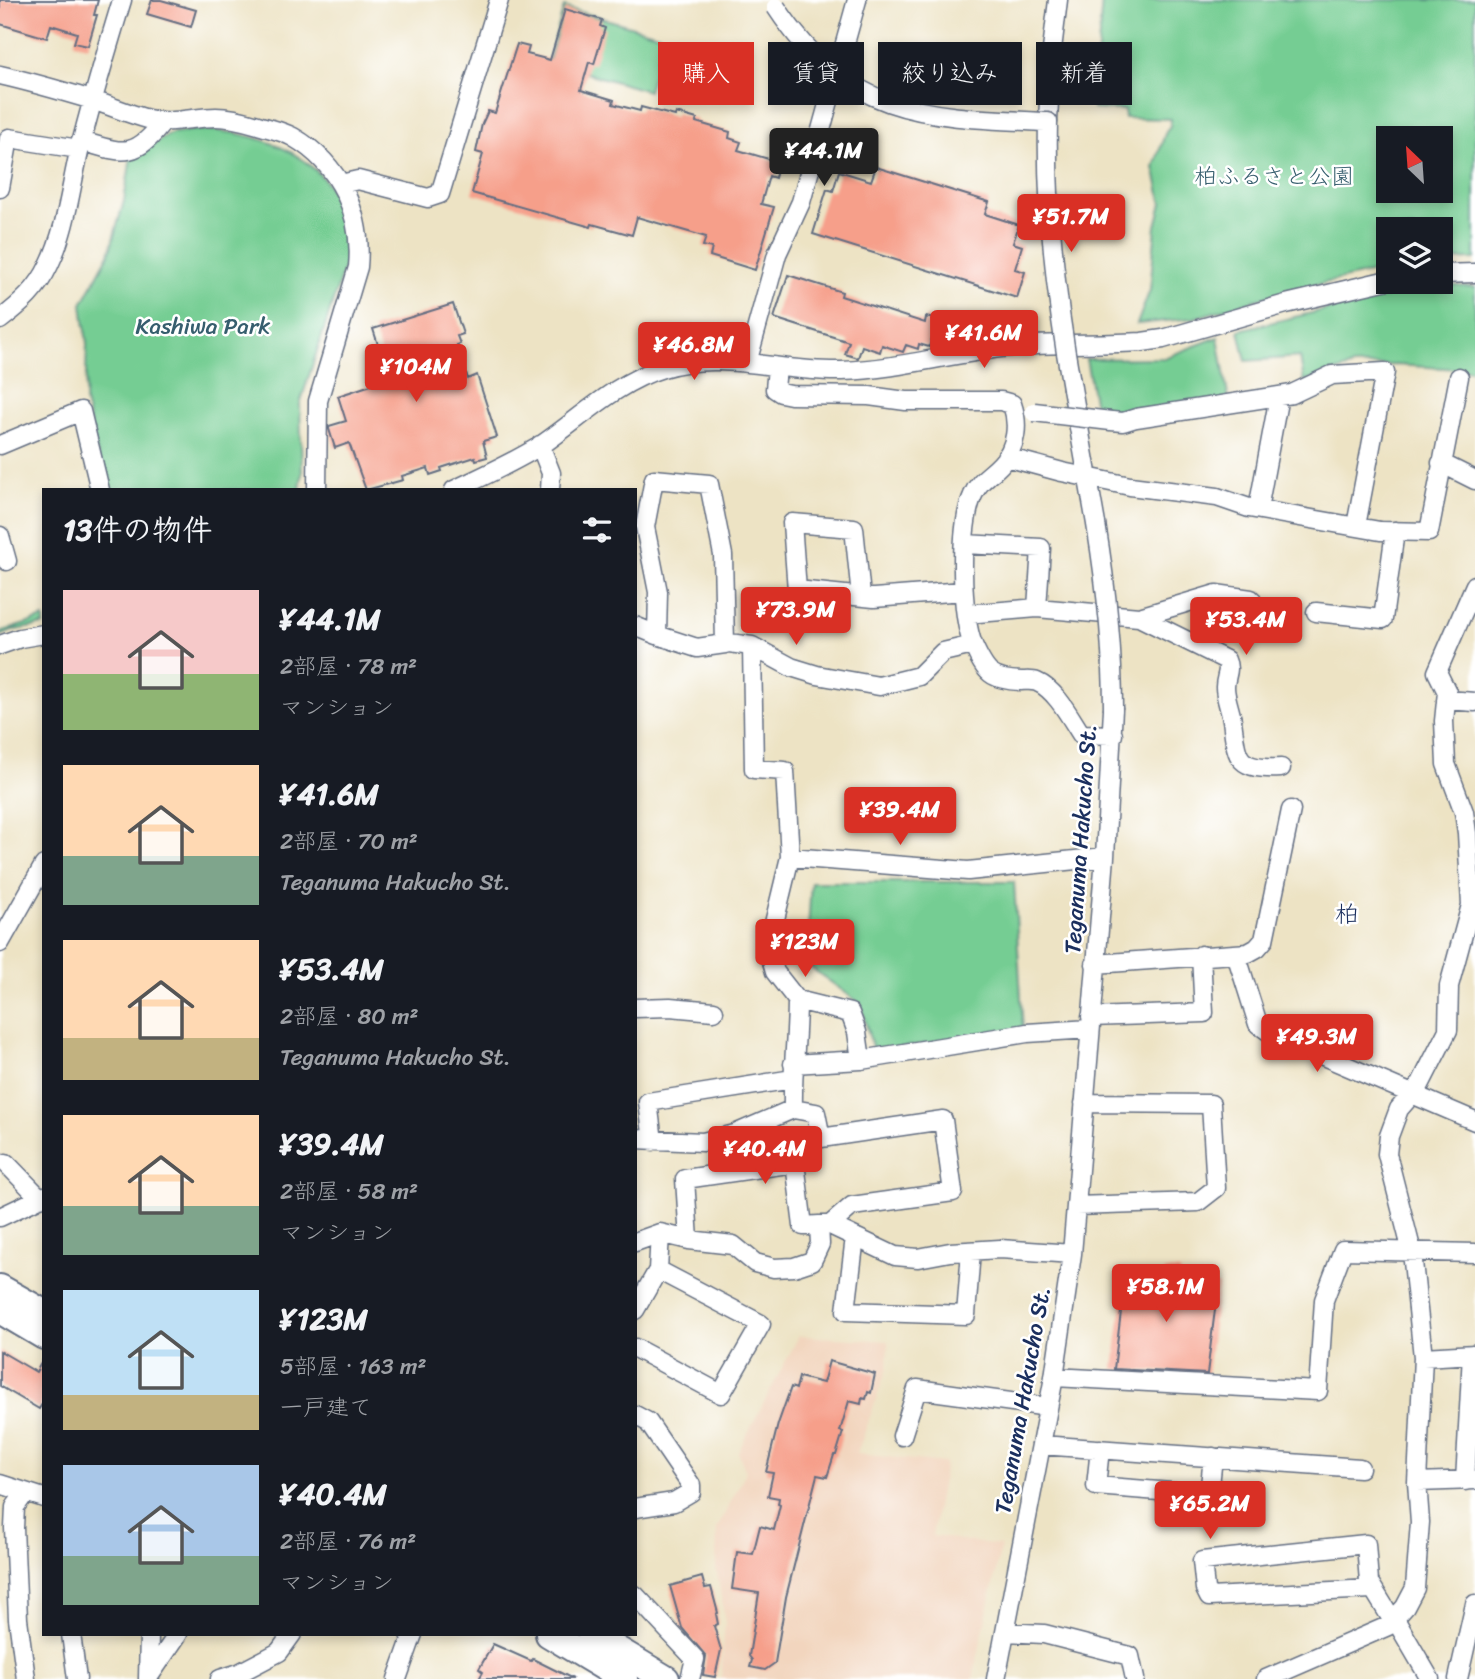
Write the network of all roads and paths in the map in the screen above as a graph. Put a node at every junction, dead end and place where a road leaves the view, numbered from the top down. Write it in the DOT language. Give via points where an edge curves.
graph roads {
  1 [pos="122,0"];
  2 [pos="499,0"];
  3 [pos="857,0"];
  4 [pos="1058,0"];
  5 [pos="774,4"];
  6 [pos="0,75"];
  7 [pos="92,100"];
  8 [pos="163,122"];
  9 [pos="1048,122"];
  10 [pos="80,145"];
  11 [pos="341,184"];
  12 [pos="0,188"];
  13 [pos="1475,273"];
  14 [pos="1453,274"];
  15 [pos="1376,283"];
  16 [pos="0,320"];
  17 [pos="747,363"];
  18 [pos="776,368"];
  19 [pos="1459,377"];
  20 [pos="1279,396"];
  21 [pos="1012,404"];
  22 [pos="0,445"];
  23 [pos="540,445"];
  24 [pos="1006,457"];
  25 [pos="1441,463"];
  26 [pos="1088,477"];
  27 [pos="1475,480"];
  28 [pos="100,488"];
  29 [pos="317,488"];
  30 [pos="458,488"];
  31 [pos="550,488"];
  32 [pos="1258,509"];
  33 [pos="1356,526"];
  34 [pos="1395,531"];
  35 [pos="0,536"];
  36 [pos="964,544"];
  37 [pos="7,561"];
  38 [pos="1474,589"];
  39 [pos="963,591"];
  40 [pos="861,596"];
  41 [pos="1251,599"];
  42 [pos="1037,608"];
  43 [pos="1317,612"];
  44 [pos="966,614"];
  45 [pos="1139,617"];
  46 [pos="637,627"];
  47 [pos="42,634"];
  48 [pos="657,635"];
  49 [pos="725,644"];
  50 [pos="0,645"];
  51 [pos="973,645"];
  52 [pos="752,646"];
  53 [pos="1447,700"];
  54 [pos="1475,702"];
  55 [pos="1113,735"];
  56 [pos="1281,768"];
  57 [pos="1291,810"];
  58 [pos="790,857"];
  59 [pos="1105,857"];
  60 [pos="42,869"];
  61 [pos="0,943"];
  62 [pos="1236,954"];
  63 [pos="1201,956"];
  64 [pos="1095,964"];
  65 [pos="797,1000"];
  66 [pos="637,1009"];
  67 [pos="714,1011"];
  68 [pos="1090,1023"];
  69 [pos="862,1060"];
  70 [pos="793,1072"];
  71 [pos="1413,1093"];
  72 [pos="1084,1103"];
  73 [pos="793,1109"];
  74 [pos="1475,1121"];
  75 [pos="644,1140"];
  76 [pos="6,1163"];
  77 [pos="42,1197"];
  78 [pos="1076,1206"];
  79 [pos="0,1217"];
  80 [pos="825,1225"];
  81 [pos="660,1233"];
  82 [pos="855,1237"];
  83 [pos="689,1240"];
  84 [pos="637,1241"];
  85 [pos="971,1251"];
  86 [pos="1412,1252"];
  87 [pos="1475,1253"];
  88 [pos="1072,1254"];
  89 [pos="658,1270"];
  90 [pos="0,1288"];
  91 [pos="637,1307"];
  92 [pos="0,1310"];
  93 [pos="42,1312"];
  94 [pos="42,1335"];
  95 [pos="637,1349"];
  96 [pos="1474,1354"];
  97 [pos="1423,1357"];
  98 [pos="1054,1377"];
  99 [pos="1048,1407"];
  100 [pos="637,1416"];
  101 [pos="902,1436"];
  102 [pos="1041,1445"];
  103 [pos="1100,1449"];
  104 [pos="1213,1457"];
  105 [pos="1360,1468"];
  106 [pos="1470,1480"];
  107 [pos="1417,1482"];
  108 [pos="0,1484"];
  109 [pos="25,1493"];
  110 [pos="42,1497"];
  111 [pos="637,1508"];
  112 [pos="1372,1589"];
  113 [pos="637,1597"];
  114 [pos="1475,1604"];
  115 [pos="1394,1620"];
  116 [pos="1005,1632"];
  117 [pos="71,1636"];
  118 [pos="149,1636"];
  119 [pos="177,1636"];
  120 [pos="291,1636"];
  121 [pos="412,1636"];
  122 [pos="552,1636"];
  123 [pos="594,1636"];
  124 [pos="26,1679"];
  125 [pos="77,1679"];
  126 [pos="148,1679"];
  127 [pos="220,1679"];
  128 [pos="397,1679"];
  129 [pos="624,1679"];
  130 [pos="666,1679"];
  131 [pos="690,1679"];
  132 [pos="996,1679"];
  133 [pos="1135,1679"];
  134 [pos="1266,1679"];
  135 [pos="1430,1679"];
  136 [pos="1458,1679"];
  1 -- 7 [label="street"];
  2 -- 11 [label="street" via="440,194 428,198 358,180"];
  3 -- 17 [label="street" via="801,202 777,254"];
  4 -- 9 [label="street, Teganuma Hakucho St."];
  5 -- 9 [label="street, bridge" via="800,40 831,68 888,103 954,118"];
  6 -- 7 [label="street"];
  7 -- 8 [label="street"];
  7 -- 10 [label="street"];
  8 -- 10 [label="street" via="150,139 130,151"];
  8 -- 11 [label="street" via="218,117 279,131 320,158"];
  9 -- 26 [label="street, Teganuma Hakucho St., bridge" via="1051,244"];
  10 -- 12 [label="street" via="9,138"];
  10 -- 16 [label="street" via="49,265 26,299"];
  11 -- 29 [label="street" via="357,223 359,255 318,401"];
  13 -- 14 [label="street"];
  15 -- 18 [label="street" via="1142,342 1019,346 869,369"];
  17 -- 18 [label="street"];
  17 -- 23 [label="street" via="688,363 650,372 601,400"];
  18 -- 21 [label="street" via="775,388 791,396"];
  19 -- 25 [label="street"];
  20 -- 21 [label="street, bridge" via="1124,422 1034,412"];
  20 -- 32 [label="street"];
  20 -- 33 [label="street" via="1332,375 1385,372"];
  21 -- 24 [label="street" via="1017,431"];
  22 -- 28 [label="street" via="81,411"];
  23 -- 30 [label="street"];
  23 -- 31 [label="street" via="551,472"];
  24 -- 26 [label="street"];
  24 -- 36 [label="street" via="974,491"];
  25 -- 27 [label="street"];
  25 -- 34 [label="street" via="1429,532"];
  26 -- 32 [label="street" via="1217,497"];
  26 -- 55 [label="street, Teganuma Hakucho St., bridge" via="1110,631"];
  32 -- 33 [label="street"];
  33 -- 34 [label="street"];
  34 -- 43 [label="street" via="1382,619"];
  35 -- 37 [label="street"];
  36 -- 39 [label="street"];
  36 -- 42 [label="street" via="1041,548"];
  38 -- 53 [label="street" via="1437,672"];
  39 -- 40 [label="street"];
  39 -- 44 [label="street"];
  40 -- 40 [label="street" via="797,590 792,523 853,528"];
  41 -- 45 [label="street" via="1216,594"];
  42 -- 44 [label="street"];
  42 -- 45 [label="street"];
  44 -- 51 [label="street"];
  45 -- 56 [label="street" via="1226,660 1233,744 1249,765"];
  46 -- 48 [label="street"];
  47 -- 50 [label="street"];
  48 -- 49 [label="street" via="697,648"];
  48 -- 49 [label="street" via="658,592 645,527 654,479 709,484 723,555"];
  49 -- 52 [label="street"];
  51 -- 52 [label="street" via="943,652 919,676 879,686 791,667"];
  51 -- 55 [label="street" via="990,675 1004,681 1035,681 1051,692 1081,734"];
  52 -- 58 [label="street" via="754,769 785,771"];
  53 -- 54 [label="street"];
  53 -- 71 [label="street" via="1446,764 1464,812 1471,905 1449,986 1448,1030"];
  55 -- 59 [label="street, Teganuma Hakucho St."];
  57 -- 62 [label="street" via="1264,940 1248,953"];
  58 -- 59 [label="street" via="968,871"];
  58 -- 65 [label="street" via="768,948 775,972"];
  59 -- 64 [label="street, Teganuma Hakucho St."];
  60 -- 61 [label="street"];
  62 -- 63 [label="street"];
  62 -- 71 [label="street" via="1258,1024"];
  63 -- 64 [label="street"];
  63 -- 68 [label="street" via="1204,1013"];
  64 -- 68 [label="street, Teganuma Hakucho St."];
  65 -- 69 [label="street" via="850,1013"];
  65 -- 70 [label="street"];
  66 -- 67 [label="street"];
  68 -- 69 [label="street"];
  68 -- 72 [label="street, Teganuma Hakucho St."];
  69 -- 70 [label="street"];
  70 -- 73 [label="street"];
  70 -- 75 [label="street" via="648,1102"];
  71 -- 74 [label="street"];
  71 -- 86 [label="street" via="1399,1109 1387,1154"];
  72 -- 78 [label="street, Teganuma Hakucho St."];
  72 -- 78 [label="street" via="1211,1104 1216,1188 1198,1202"];
  73 -- 75 [label="street" via="736,1134 703,1142"];
  73 -- 80 [label="street" via="816,1113 821,1138 943,1120 953,1192 852,1206"];
  76 -- 77 [label="street"];
  77 -- 79 [label="street"];
  78 -- 88 [label="street, Teganuma Hakucho St."];
  80 -- 82 [label="street"];
  80 -- 83 [label="street" via="812,1261 794,1266 774,1268 755,1263 733,1245"];
  80 -- 83 [label="street" via="803,1226 795,1163 685,1179"];
  81 -- 83 [label="street"];
  81 -- 84 [label="street"];
  81 -- 89 [label="street"];
  82 -- 85 [label="street" via="895,1256 918,1258"];
  82 -- 85 [label="street" via="846,1311 966,1315"];
  85 -- 88 [label="street"];
  86 -- 87 [label="street"];
  86 -- 97 [label="street"];
  86 -- 98 [label="street" via="1343,1250 1324,1300 1318,1391"];
  88 -- 98 [label="street, Teganuma Hakucho St."];
  89 -- 91 [label="street"];
  89 -- 95 [label="street" via="761,1324 721,1394"];
  90 -- 93 [label="highway"];
  92 -- 94 [label="highway"];
  96 -- 97 [label="street"];
  96 -- 106 [label="street"];
  97 -- 107 [label="street"];
  98 -- 99 [label="street, Teganuma Hakucho St."];
  99 -- 101 [label="street" via="917,1389"];
  99 -- 102 [label="street, Teganuma Hakucho St."];
  100 -- 111 [label="street" via="648,1422 691,1485 691,1492 674,1502"];
  102 -- 103 [label="street"];
  102 -- 116 [label="street, Teganuma Hakucho St."];
  103 -- 104 [label="street"];
  103 -- 104 [label="street" via="1096,1486 1209,1495"];
  104 -- 105 [label="street"];
  106 -- 107 [label="street"];
  107 -- 115 [label="street" via="1420,1522 1415,1588"];
  108 -- 109 [label="street"];
  109 -- 110 [label="street"];
  109 -- 124 [label="street" via="15,1507 14,1528"];
  112 -- 112 [label="street" via="1366,1544 1202,1561 1209,1597"];
  112 -- 115 [label="street"];
  113 -- 131 [label="street" via="695,1659"];
  114 -- 136 [label="street"];
  115 -- 134 [label="street"];
  115 -- 135 [label="street"];
  116 -- 132 [label="street, Teganuma Hakucho St."];
  116 -- 133 [label="street" via="1044,1634 1130,1656"];
  117 -- 125 [label="street"];
  118 -- 126 [label="street"];
  119 -- 126 [label="street"];
  120 -- 127 [label="street" via="279,1653"];
  121 -- 128 [label="street"];
  122 -- 129 [label="highway"];
  123 -- 130 [label="highway"];
}
